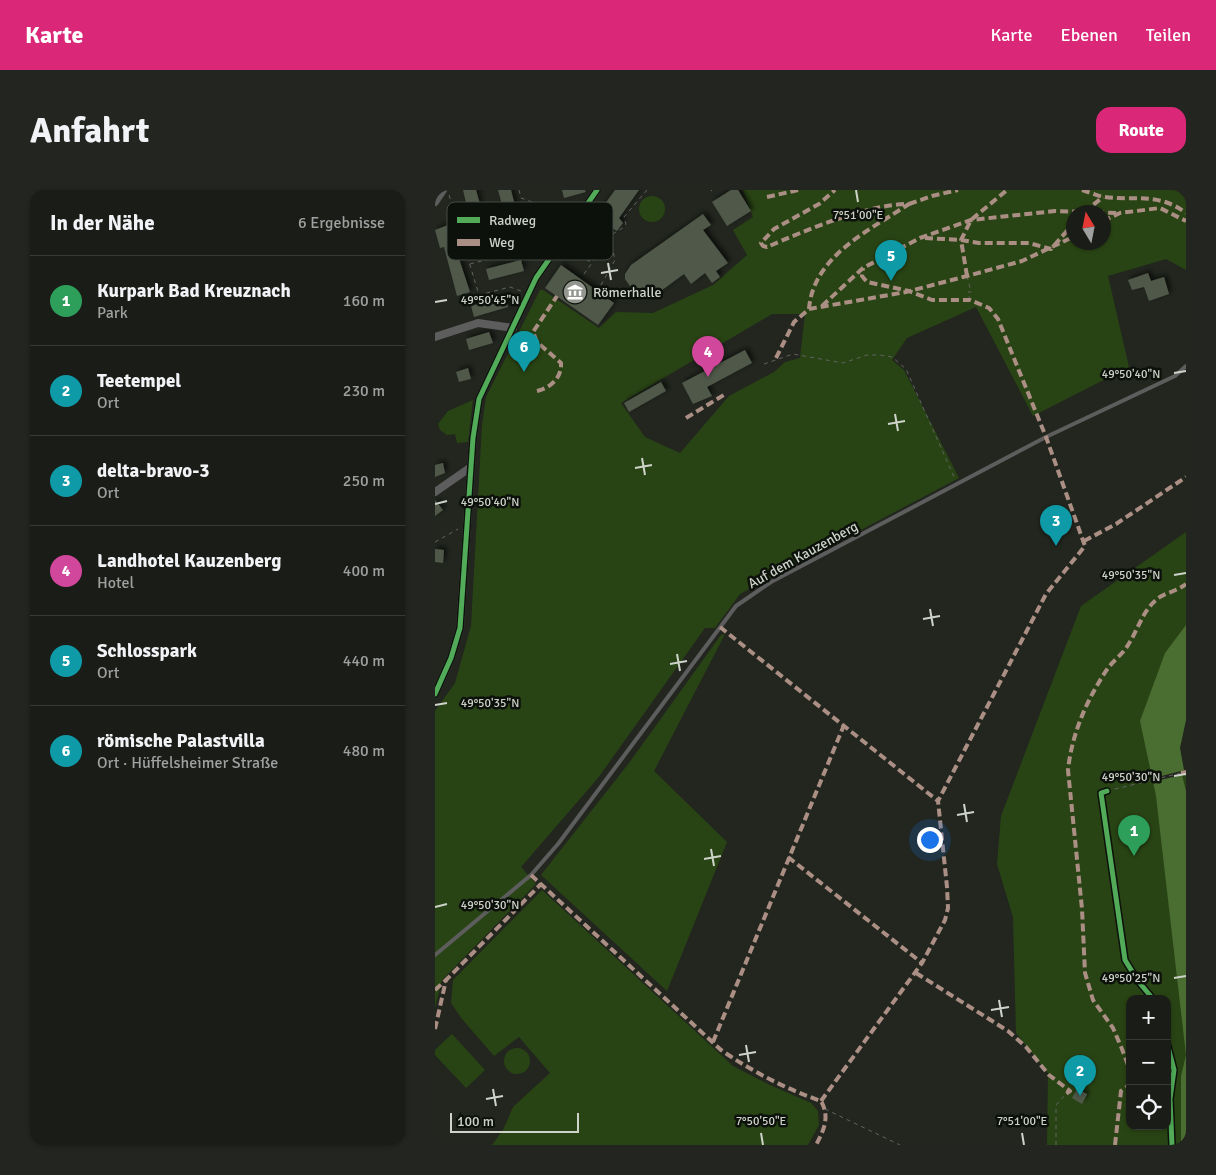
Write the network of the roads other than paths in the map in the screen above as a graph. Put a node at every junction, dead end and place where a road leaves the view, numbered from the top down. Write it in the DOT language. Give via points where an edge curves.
graph roads {
  1 [pos="443,190"];
  2 [pos="597,190"];
  3 [pos="435,202"];
  4 [pos="588,202"];
  5 [pos="548,260"];
  6 [pos="513,328"];
  7 [pos="435,337"];
  8 [pos="1186,366"];
  9 [pos="471,467"];
  10 [pos="435,492"];
  11 [pos="435,694"];
  12 [pos="435,955"];
  1 -- 3 [label="street"];
  2 -- 4 [label="street"];
  5 -- 6 [label="street"];
  6 -- 7 [label="street" via="478,323"];
  6 -- 9 [label="street" via="479,399"];
  8 -- 12 [label="lane, Auf dem Kauzenberg" via="1175,376 1046,437 771,582 736,606 553,850 524,881"];
  9 -- 10 [label="street"];
  9 -- 11 [label="street" via="459,628 451,658"];
}
